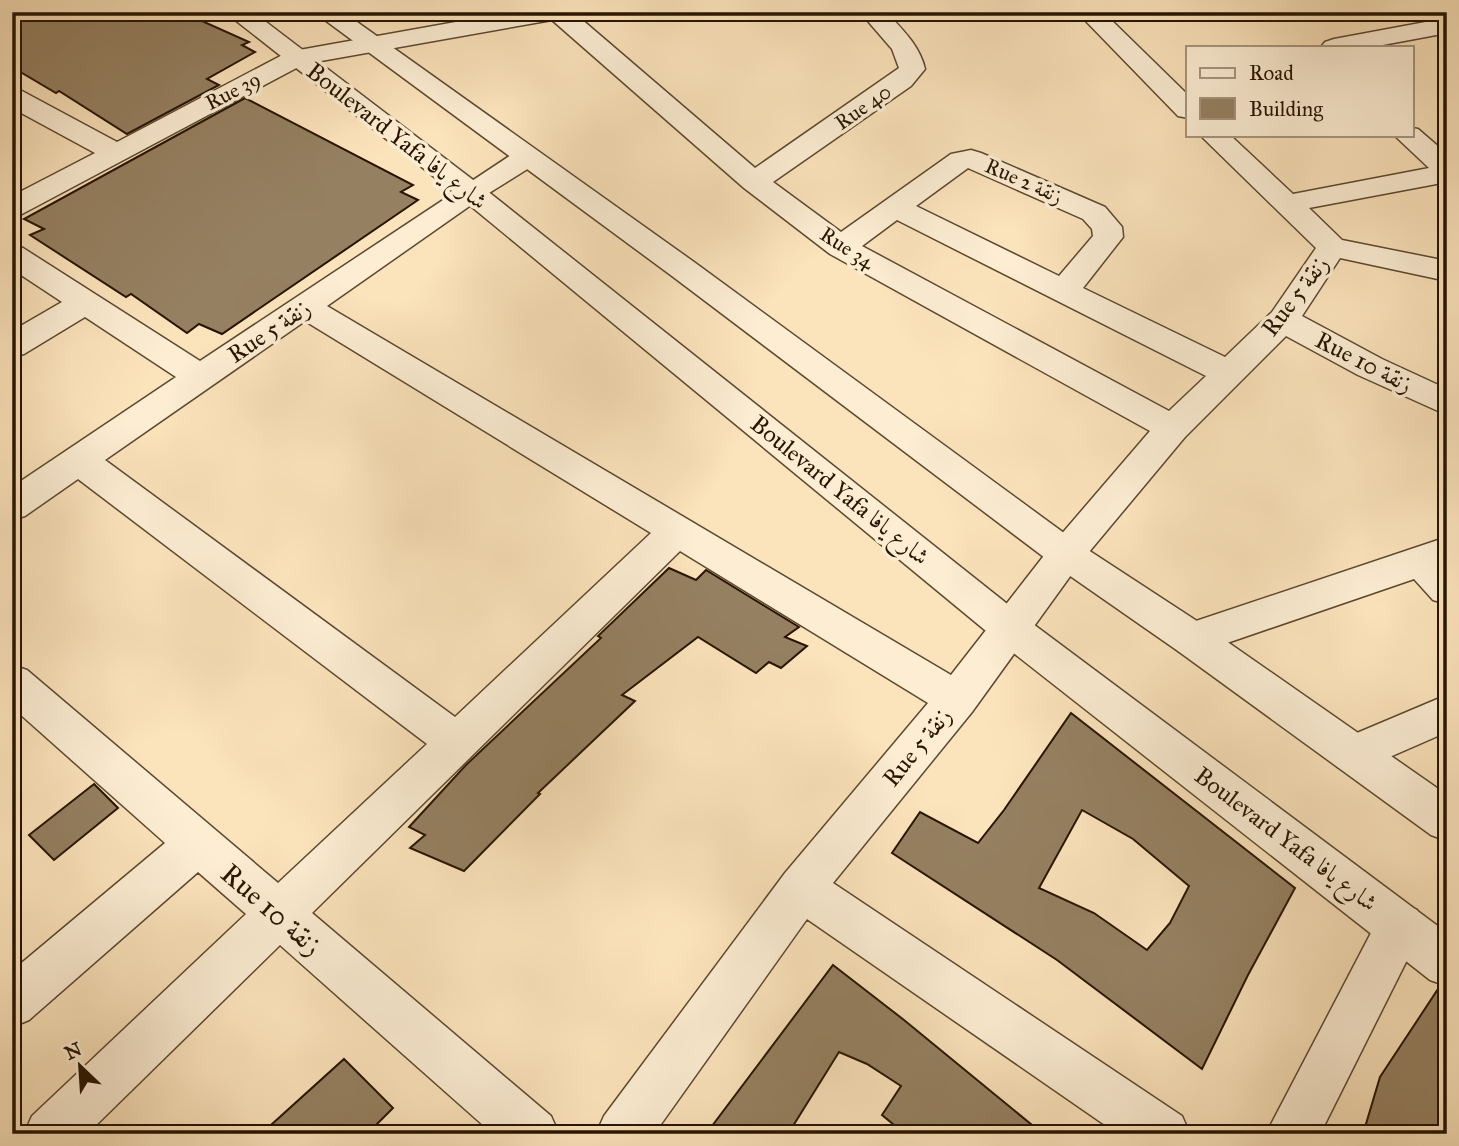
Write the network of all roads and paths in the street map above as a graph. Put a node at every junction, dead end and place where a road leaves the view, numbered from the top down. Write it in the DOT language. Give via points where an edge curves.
graph roads {
  1 [pos="237,12"];
  2 [pos="326,12"];
  3 [pos="556,12"];
  4 [pos="872,12"];
  5 [pos="1091,12"];
  6 [pos="1407,12"];
  7 [pos="1441,32"];
  8 [pos="371,44"];
  9 [pos="1341,46"];
  10 [pos="297,58"];
  11 [pos="1186,73"];
  12 [pos="1155,78"];
  13 [pos="12,97"];
  14 [pos="1186,108"];
  15 [pos="1215,136"];
  16 [pos="1409,136"];
  17 [pos="115,152"];
  18 [pos="527,157"];
  19 [pos="1447,171"];
  20 [pos="754,182"];
  21 [pos="471,191"];
  22 [pos="1286,204"];
  23 [pos="12,208"];
  24 [pos="896,208"];
  25 [pos="841,247"];
  26 [pos="1332,247"];
  27 [pos="12,255"];
  28 [pos="1447,271"];
  29 [pos="1065,290"];
  30 [pos="85,302"];
  31 [pos="305,307"];
  32 [pos="1283,320"];
  33 [pos="12,346"];
  34 [pos="1228,373"];
  35 [pos="201,377"];
  36 [pos="1447,403"];
  37 [pos="1173,428"];
  38 [pos="80,461"];
  39 [pos="12,506"];
  40 [pos="678,530"];
  41 [pos="1066,554"];
  42 [pos="1434,556"];
  43 [pos="1447,589"];
  44 [pos="1011,629"];
  45 [pos="1192,639"];
  46 [pos="12,682"];
  47 [pos="957,699"];
  48 [pos="1447,713"];
  49 [pos="457,742"];
  50 [pos="1353,754"];
  51 [pos="1447,821"];
  52 [pos="197,844"];
  53 [pos="801,888"];
  54 [pos="277,914"];
  55 [pos="1399,926"];
  56 [pos="1447,963"];
  57 [pos="12,1003"];
  58 [pos="50,1134"];
  59 [pos="533,1134"];
  60 [pos="622,1134"];
  61 [pos="1164,1134"];
  62 [pos="1292,1134"];
  1 -- 10 [label="street, Boulevard Yafa شارع يافا"];
  2 -- 8 [label="street"];
  3 -- 8 [label="street, Rue 39"];
  3 -- 20 [label="street, Rue 34"];
  4 -- 20 [label="street, Rue 40" via="902,46 912,69"];
  5 -- 12 [label="street"];
  6 -- 7 [label="street"];
  7 -- 9 [label="street"];
  8 -- 10 [label="street, Rue 39"];
  8 -- 18 [label="street"];
  10 -- 17 [label="street, Rue 39"];
  10 -- 21 [label="street, Boulevard Yafa شارع يافا"];
  11 -- 12 [label="street"];
  12 -- 14 [label="street"];
  13 -- 17 [label="street"];
  15 -- 22 [label="street"];
  16 -- 19 [label="street"];
  17 -- 23 [label="street, Rue 39"];
  18 -- 21 [label="street, Rue 5 زنقة"];
  18 -- 41 [label="street"];
  19 -- 22 [label="street"];
  20 -- 25 [label="street, Rue 34"];
  21 -- 31 [label="street, Rue 5 زنقة"];
  21 -- 44 [label="street, Boulevard Yafa شارع يافا"];
  22 -- 26 [label="street"];
  24 -- 25 [label="street, Rue 2 زنقة"];
  24 -- 29 [label="street"];
  24 -- 29 [label="street, Rue 2 زنقة" via="961,160 971,159 1094,213 1107,227 1108,237"];
  25 -- 37 [label="street, Rue 34"];
  26 -- 28 [label="street"];
  26 -- 32 [label="street, Rue 5 زنقة"];
  27 -- 30 [label="street"];
  29 -- 34 [label="street"];
  30 -- 33 [label="street"];
  30 -- 35 [label="street"];
  31 -- 35 [label="street, Rue 5 زنقة"];
  31 -- 40 [label="street"];
  32 -- 34 [label="street, Rue 5 زنقة"];
  32 -- 36 [label="street, Rue 10 زنقة"];
  34 -- 37 [label="street, Rue 5 زنقة"];
  35 -- 38 [label="street, Rue 5 زنقة"];
  37 -- 41 [label="street, Rue 5 زنقة"];
  38 -- 39 [label="street, Rue 5 زنقة"];
  38 -- 49 [label="street"];
  40 -- 47 [label="street"];
  40 -- 49 [label="street"];
  41 -- 44 [label="street, Rue 5 زنقة"];
  41 -- 45 [label="street"];
  42 -- 43 [label="street"];
  42 -- 45 [label="street"];
  44 -- 47 [label="street, Rue 5 زنقة"];
  44 -- 55 [label="street, Boulevard Yafa شارع يافا"];
  45 -- 50 [label="street"];
  46 -- 52 [label="street, Rue 10 زنقة"];
  47 -- 53 [label="street, Rue 5 زنقة"];
  48 -- 50 [label="street"];
  49 -- 54 [label="street"];
  50 -- 51 [label="street"];
  52 -- 54 [label="street, Rue 10 زنقة"];
  52 -- 57 [label="street"];
  53 -- 60 [label="street, Rue 5 زنقة"];
  53 -- 61 [label="street"];
  54 -- 58 [label="street"];
  54 -- 59 [label="street, Rue 10 زنقة"];
  55 -- 56 [label="street, Boulevard Yafa شارع يافا"];
  55 -- 62 [label="street"];
}
